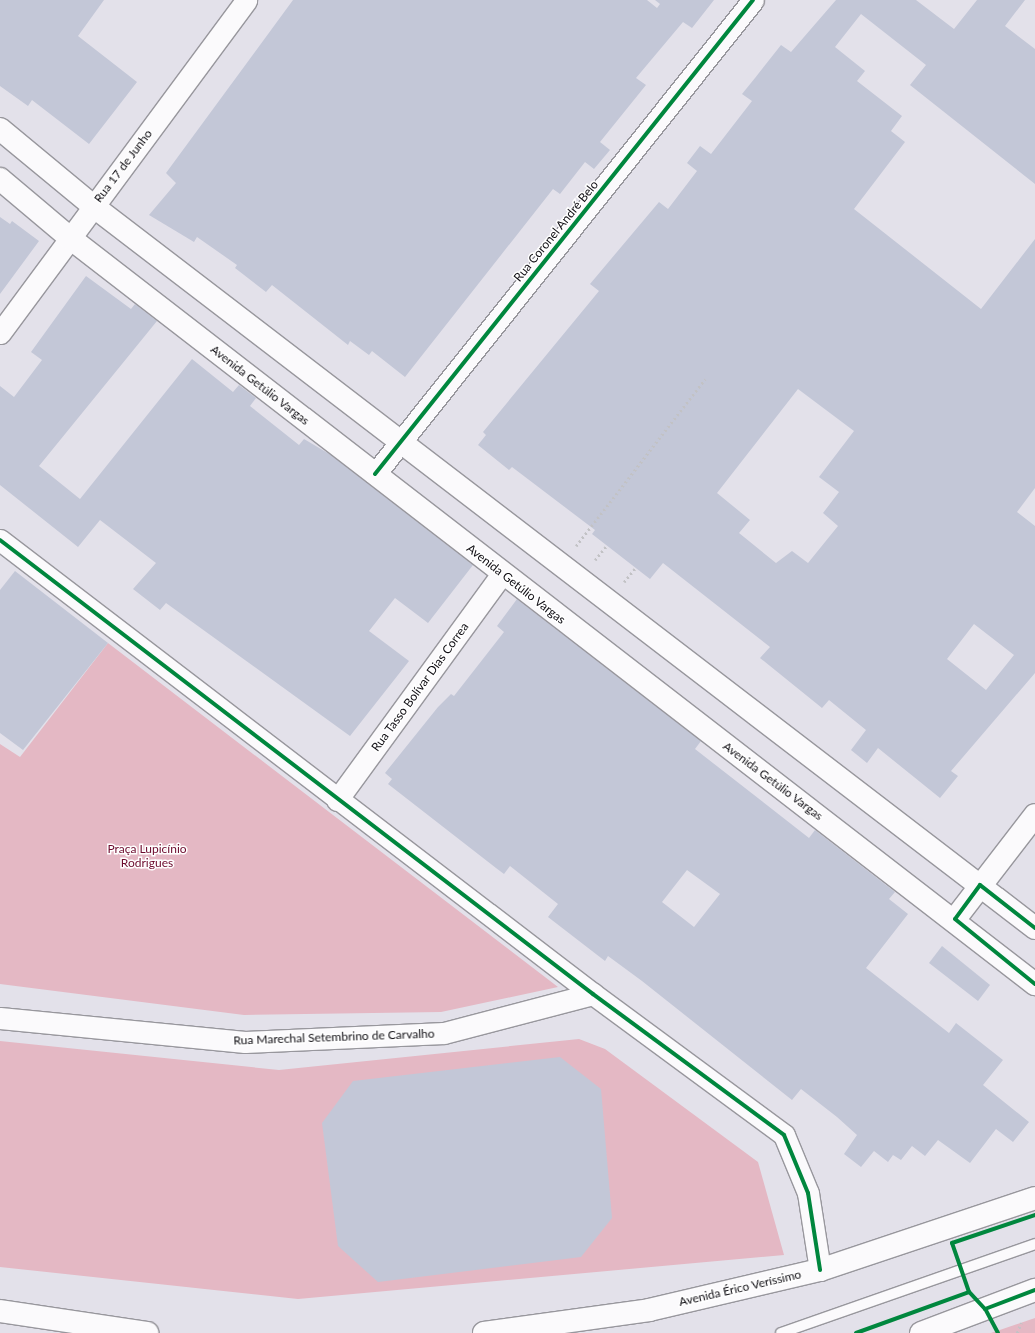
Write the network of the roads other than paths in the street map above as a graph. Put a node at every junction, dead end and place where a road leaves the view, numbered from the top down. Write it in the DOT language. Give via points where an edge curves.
graph roads {
  1 [pos="246,0"];
  2 [pos="753,0"];
  3 [pos="0,129"];
  4 [pos="0,179"];
  5 [pos="93,206"];
  6 [pos="70,238"];
  7 [pos="0,333"];
  8 [pos="400,442"];
  9 [pos="375,474"];
  10 [pos="0,540"];
  11 [pos="502,574"];
  12 [pos="337,800"];
  13 [pos="1035,815"];
  14 [pos="980,885"];
  15 [pos="955,920"];
  16 [pos="1035,928"];
  17 [pos="1035,984"];
  18 [pos="593,994"];
  19 [pos="0,1018"];
  20 [pos="1035,1186"];
  21 [pos="1035,1198"];
  22 [pos="1008,1208"];
  23 [pos="1035,1244"];
  24 [pos="820,1270"];
  25 [pos="1035,1290"];
  26 [pos="0,1311"];
  27 [pos="147,1333"];
  28 [pos="484,1333"];
  29 [pos="781,1333"];
  30 [pos="921,1333"];
  1 -- 5 [label="street, Rua 17 de Junho"];
  2 -- 8 [label="street, Rua Coronel André Belo"];
  3 -- 5 [label="main road"];
  4 -- 6 [label="main road, Avenida Getúlio Vargas"];
  5 -- 6 [label="street, Rua 17 de Junho"];
  5 -- 8 [label="main road"];
  6 -- 7 [label="street, Rua 17 de Junho"];
  6 -- 9 [label="main road, Avenida Getúlio Vargas"];
  8 -- 9 [label="street, Rua Coronel André Belo"];
  8 -- 14 [label="main road"];
  9 -- 11 [label="main road, Avenida Getúlio Vargas"];
  10 -- 12 [label="street"];
  11 -- 12 [label="street, Rua Tasso Bolívar Dias Correa"];
  11 -- 15 [label="main road, Avenida Getúlio Vargas"];
  12 -- 18 [label="street"];
  13 -- 14 [label="main road"];
  14 -- 15 [label="main road"];
  14 -- 16 [label="main road"];
  15 -- 17 [label="main road, Avenida Getúlio Vargas"];
  18 -- 19 [label="street, Rua Marechal Setembrino de Carvalho" via="444,1033 245,1042"];
  18 -- 24 [label="street" via="784,1135 808,1192"];
  20 -- 22 [label="main road"];
  21 -- 22 [label="main road, Avenida Érico Veríssimo"];
  22 -- 24 [label="main road, Avenida Érico Veríssimo"];
  23 -- 29 [label="lane"];
  24 -- 28 [label="main road, Avenida Érico Veríssimo" via="649,1310"];
  25 -- 30 [label="main road"];
  26 -- 27 [label="main road"];
}
